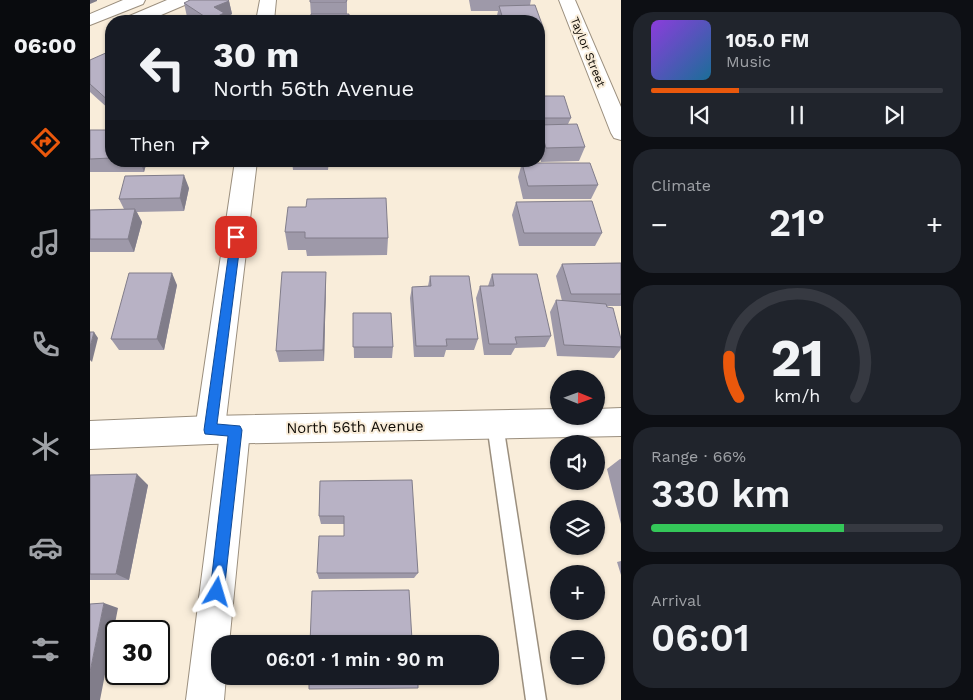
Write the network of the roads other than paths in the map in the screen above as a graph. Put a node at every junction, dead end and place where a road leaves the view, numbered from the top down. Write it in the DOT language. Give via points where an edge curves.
graph roads {
  1 [pos="137,0"];
  2 [pos="181,0"];
  3 [pos="268,0"];
  4 [pos="567,0"];
  5 [pos="146,15"];
  6 [pos="266,15"];
  7 [pos="90,20"];
  8 [pos="620,133"];
  9 [pos="245,167"];
  10 [pos="620,422"];
  11 [pos="496,424"];
  12 [pos="223,430"];
  13 [pos="90,435"];
  14 [pos="205,700"];
  15 [pos="536,700"];
  1 -- 7 [label="street"];
  2 -- 5 [label="street"];
  3 -- 6 [label="street"];
  4 -- 8 [label="street, Taylor Street"];
  9 -- 12 [label="street"];
  10 -- 11 [label="street, North 56th Avenue"];
  11 -- 12 [label="street, North 56th Avenue"];
  11 -- 15 [label="lane"];
  12 -- 13 [label="street, North 56th Avenue"];
  12 -- 14 [label="street"];
}
